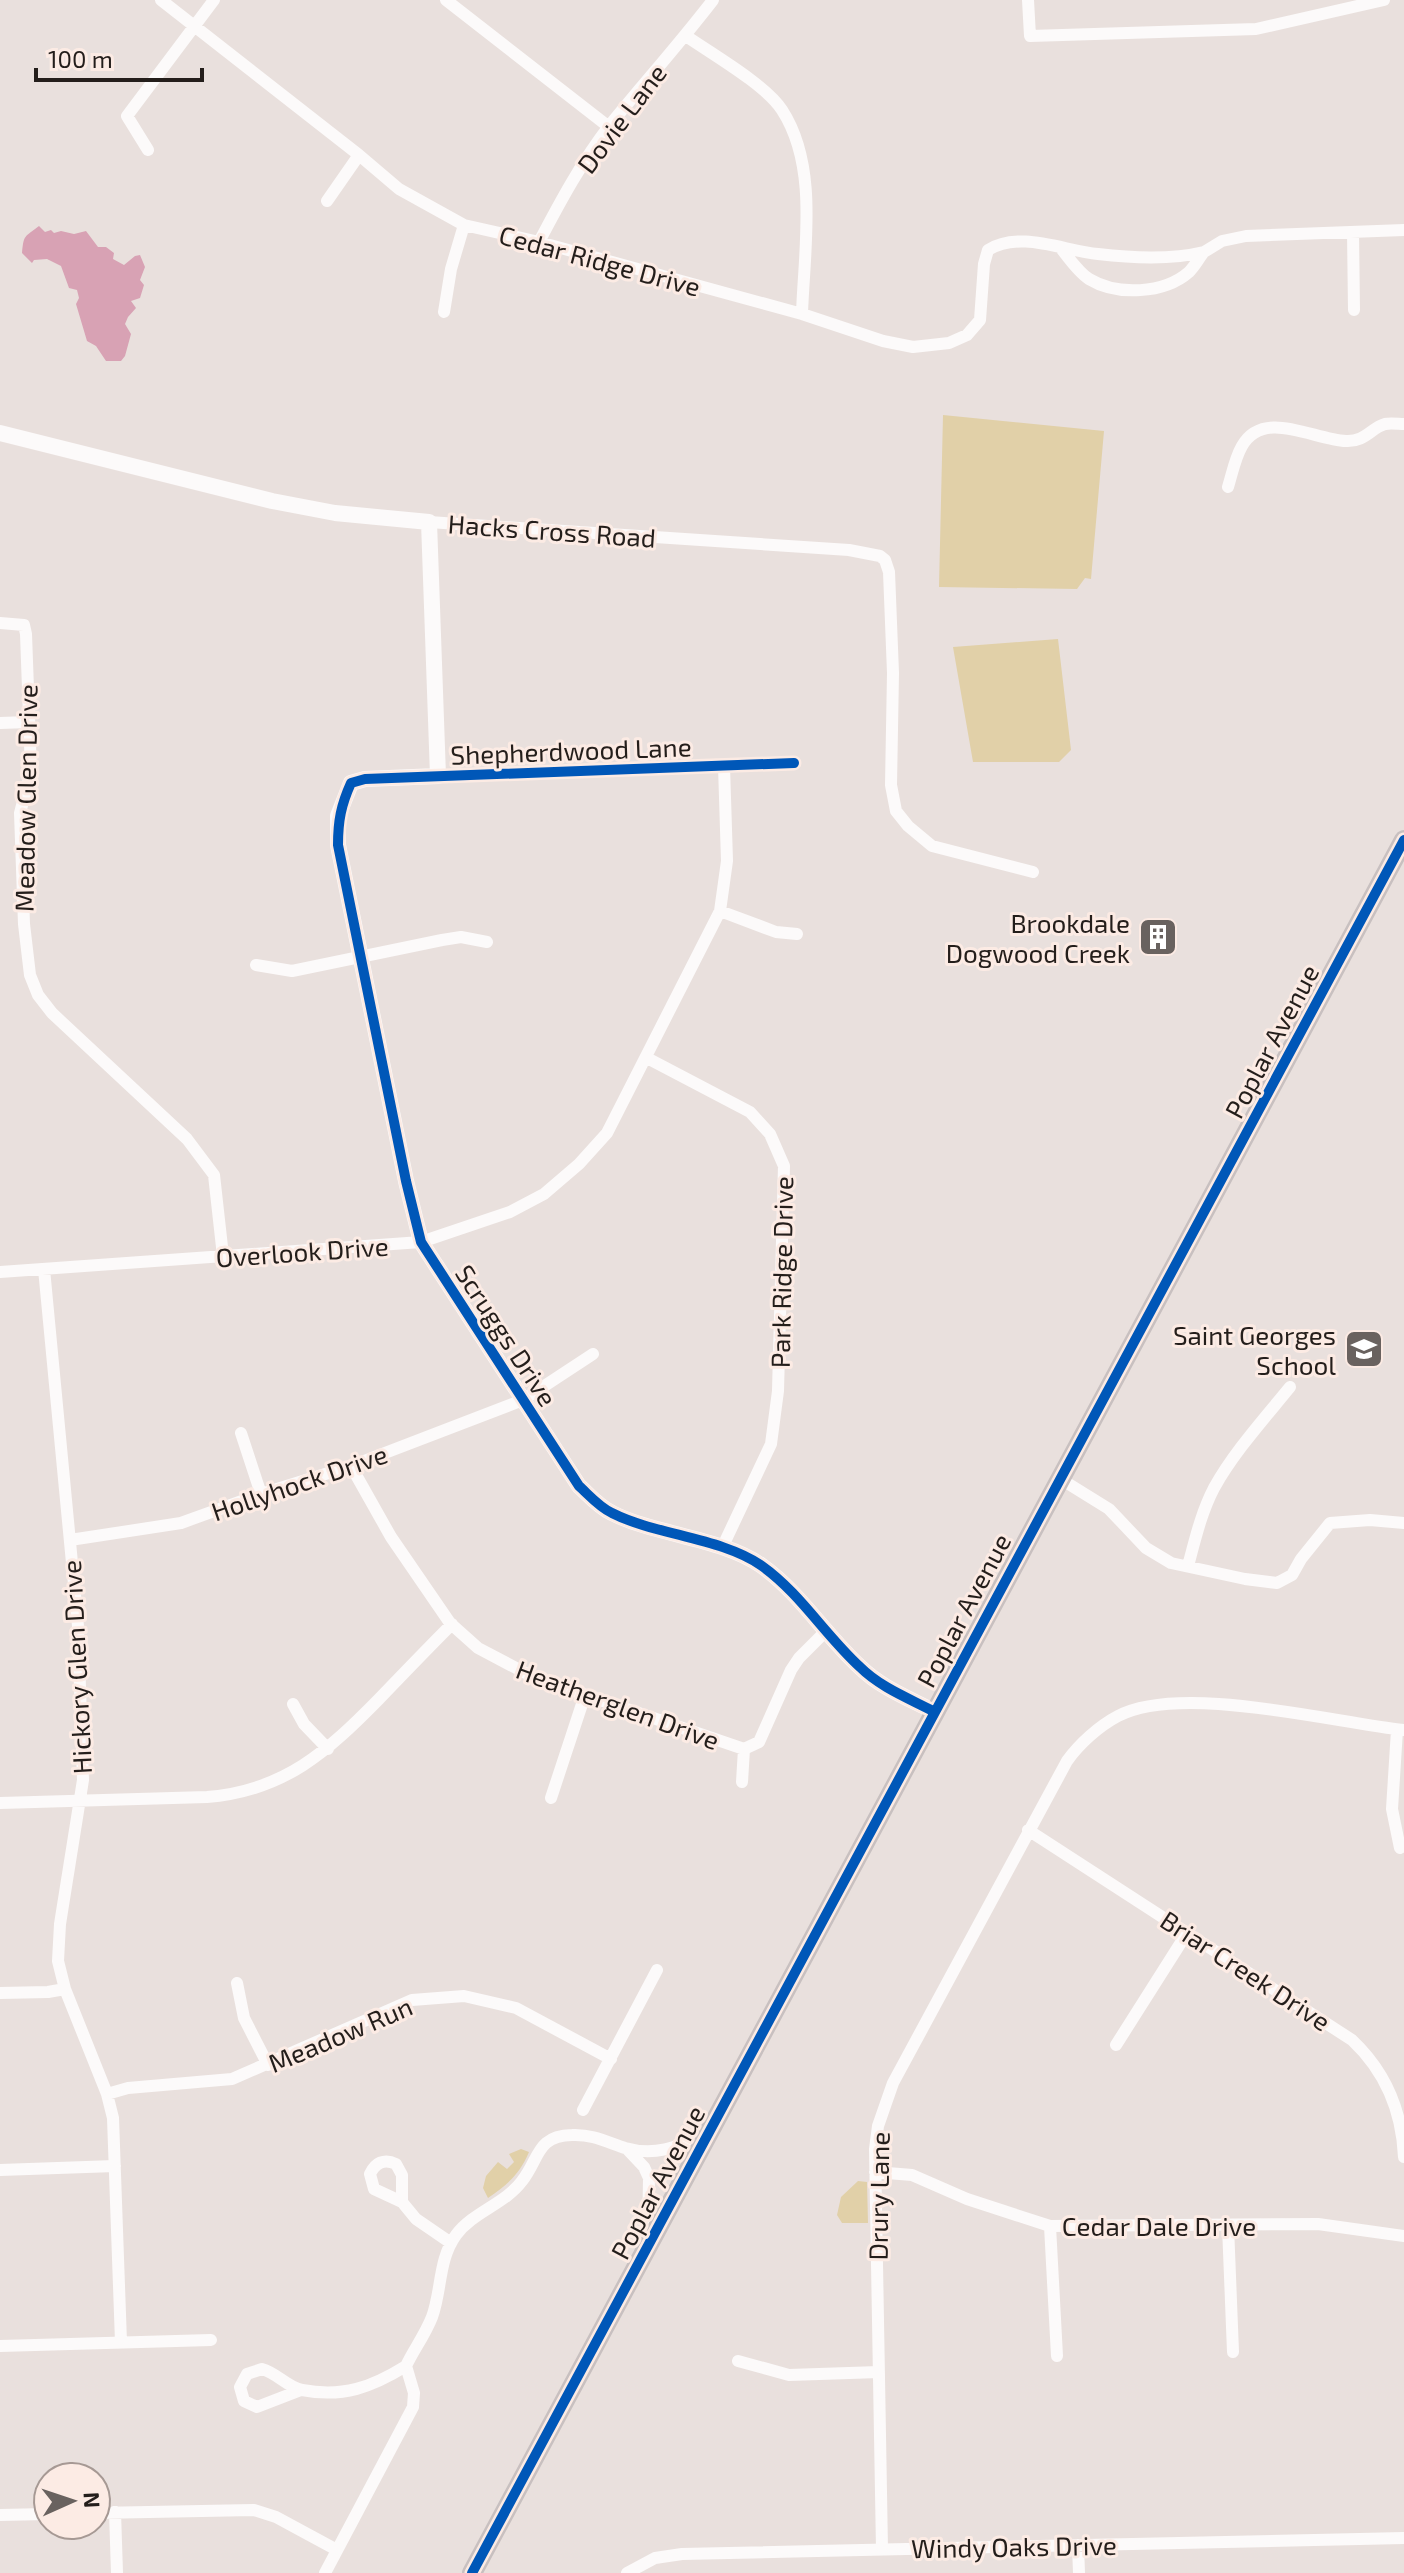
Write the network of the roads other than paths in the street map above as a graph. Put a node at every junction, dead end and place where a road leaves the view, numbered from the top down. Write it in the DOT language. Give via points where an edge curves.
graph roads {
  1 [pos="161,0"];
  2 [pos="214,0"];
  3 [pos="446,0"];
  4 [pos="713,0"];
  5 [pos="1028,0"];
  6 [pos="1384,0"];
  7 [pos="195,25"];
  8 [pos="686,36"];
  9 [pos="609,127"];
  10 [pos="148,150"];
  11 [pos="359,155"];
  12 [pos="327,201"];
  13 [pos="464,225"];
  14 [pos="1404,230"];
  15 [pos="1353,232"];
  16 [pos="539,242"];
  17 [pos="1060,247"];
  18 [pos="1204,252"];
  19 [pos="1354,310"];
  20 [pos="444,312"];
  21 [pos="802,314"];
  22 [pos="1404,424"];
  23 [pos="0,433"];
  24 [pos="1228,487"];
  25 [pos="429,522"];
  26 [pos="0,623"];
  27 [pos="29,722"];
  28 [pos="0,723"];
  29 [pos="794,763"];
  30 [pos="724,766"];
  31 [pos="438,776"];
  32 [pos="351,783"];
  33 [pos="1404,840"];
  34 [pos="1398,861"];
  35 [pos="1033,872"];
  36 [pos="720,911"];
  37 [pos="797,934"];
  38 [pos="487,942"];
  39 [pos="361,958"];
  40 [pos="256,965"];
  41 [pos="647,1058"];
  42 [pos="421,1242"];
  43 [pos="223,1256"];
  44 [pos="44,1269"];
  45 [pos="0,1272"];
  46 [pos="593,1354"];
  47 [pos="1290,1387"];
  48 [pos="523,1400"];
  49 [pos="241,1433"];
  50 [pos="351,1466"];
  51 [pos="1059,1478"];
  52 [pos="261,1494"];
  53 [pos="1404,1523"];
  54 [pos="70,1540"];
  55 [pos="722,1548"];
  56 [pos="1188,1566"];
  57 [pos="452,1624"];
  58 [pos="825,1632"];
  59 [pos="585,1695"];
  60 [pos="293,1704"];
  61 [pos="933,1711"];
  62 [pos="1400,1730"];
  63 [pos="328,1749"];
  64 [pos="744,1749"];
  65 [pos="742,1782"];
  66 [pos="551,1798"];
  67 [pos="81,1800"];
  68 [pos="0,1803"];
  69 [pos="1028,1830"];
  70 [pos="1400,1848"];
  71 [pos="1187,1933"];
  72 [pos="657,1970"];
  73 [pos="237,1983"];
  74 [pos="65,1989"];
  75 [pos="0,1993"];
  76 [pos="1116,2045"];
  77 [pos="611,2059"];
  78 [pos="268,2065"];
  79 [pos="107,2094"];
  80 [pos="583,2110"];
  81 [pos="708,2134"];
  82 [pos="627,2149"];
  83 [pos="1404,2157"];
  84 [pos="115,2166"];
  85 [pos="0,2170"];
  86 [pos="875,2172"];
  87 [pos="402,2202"];
  88 [pos="1050,2226"];
  89 [pos="1228,2226"];
  90 [pos="1404,2236"];
  91 [pos="451,2243"];
  92 [pos="648,2246"];
  93 [pos="211,2340"];
  94 [pos="121,2342"];
  95 [pos="0,2346"];
  96 [pos="1233,2352"];
  97 [pos="1057,2356"];
  98 [pos="738,2361"];
  99 [pos="406,2366"];
  100 [pos="879,2372"];
  101 [pos="301,2390"];
  102 [pos="112,2512"];
  103 [pos="115,2512"];
  104 [pos="32,2514"];
  105 [pos="0,2515"];
  106 [pos="1404,2538"];
  107 [pos="1078,2545"];
  108 [pos="882,2549"];
  109 [pos="337,2550"];
  110 [pos="117,2573"];
  111 [pos="325,2573"];
  112 [pos="472,2573"];
  113 [pos="627,2573"];
  114 [pos="1079,2573"];
  1 -- 7 [label="street, Cedar Ridge Drive"];
  2 -- 7 [label="street"];
  3 -- 9 [label="street"];
  4 -- 8 [label="street, Dovie Lane"];
  5 -- 6 [label="street" via="1030,36 1256,29"];
  7 -- 10 [label="street" via="127,116"];
  7 -- 11 [label="street, Cedar Ridge Drive"];
  8 -- 9 [label="street, Dovie Lane"];
  8 -- 21 [label="street" via="745,76 781,109 801,149 806,182"];
  9 -- 16 [label="street, Dovie Lane"];
  11 -- 12 [label="street"];
  11 -- 13 [label="street, Cedar Ridge Drive" via="399,189"];
  13 -- 16 [label="street, Cedar Ridge Drive"];
  13 -- 20 [label="street"];
  14 -- 15 [label="street"];
  15 -- 18 [label="street" via="1246,236"];
  15 -- 19 [label="street"];
  16 -- 21 [label="street, Cedar Ridge Drive"];
  17 -- 18 [label="street" via="1123,257"];
  17 -- 18 [label="street" via="1088,279 1116,289 1141,290 1167,285 1189,272"];
  17 -- 21 [label="street, Cedar Ridge Drive" via="1034,242 998,244 988,250 980,320 967,335 949,343 913,347"];
  22 -- 24 [label="street" via="1384,424 1353,441 1283,427 1259,431 1241,448"];
  23 -- 25 [label="street, Hacks Cross Road" via="277,502"];
  25 -- 31 [label="street"];
  25 -- 35 [label="street, Hacks Cross Road" via="880,556 888,566 890,583 891,785 900,819 932,846"];
  26 -- 27 [label="street, Meadow Glen Drive" via="26,629"];
  27 -- 28 [label="street"];
  27 -- 43 [label="street, Meadow Glen Drive" via="30,778 20,813 30,975 52,1013 187,1139 214,1175"];
  29 -- 30 [label="street, Shepherdwood Lane"];
  30 -- 31 [label="street, Shepherdwood Lane"];
  30 -- 36 [label="street, Overlook Drive" via="727,861"];
  31 -- 32 [label="street, Shepherdwood Lane"];
  32 -- 39 [label="street, Scruggs Drive" via="338,816 338,845"];
  33 -- 34 [label="main road, Poplar Avenue"];
  34 -- 51 [label="main road, Poplar Avenue"];
  36 -- 37 [label="street" via="776,932"];
  36 -- 41 [label="street, Overlook Drive"];
  38 -- 39 [label="street" via="461,937"];
  39 -- 40 [label="street" via="292,971"];
  39 -- 42 [label="street, Scruggs Drive"];
  41 -- 42 [label="street, Overlook Drive" via="607,1133 554,1187 510,1212"];
  41 -- 55 [label="street, Park Ridge Drive" via="750,1112 770,1134 784,1166 778,1391 771,1444"];
  42 -- 43 [label="street, Overlook Drive"];
  42 -- 48 [label="street, Scruggs Drive"];
  43 -- 44 [label="street, Overlook Drive"];
  44 -- 45 [label="street, Overlook Drive"];
  44 -- 54 [label="street, Hickory Glen Drive"];
  46 -- 48 [label="street, Hollyhock Drive"];
  47 -- 56 [label="street" via="1214,1488"];
  48 -- 50 [label="street, Hollyhock Drive"];
  48 -- 55 [label="street, Scruggs Drive" via="579,1486 608,1512"];
  49 -- 52 [label="street"];
  50 -- 52 [label="street, Hollyhock Drive"];
  50 -- 57 [label="street, Heatherglen Drive" via="391,1537"];
  51 -- 56 [label="street" via="1109,1509 1146,1548"];
  51 -- 61 [label="main road, Poplar Avenue"];
  52 -- 54 [label="street, Hollyhock Drive" via="181,1523"];
  53 -- 56 [label="street" via="1330,1523 1292,1575 1277,1583"];
  54 -- 67 [label="street, Hickory Glen Drive" via="79,1651"];
  55 -- 58 [label="street, Scruggs Drive" via="760,1564"];
  57 -- 59 [label="street, Heatherglen Drive" via="503,1663"];
  57 -- 63 [label="street"];
  58 -- 61 [label="street, Scruggs Drive" via="874,1679"];
  58 -- 64 [label="street" via="791,1670 759,1742"];
  59 -- 64 [label="street, Heatherglen Drive"];
  59 -- 66 [label="street"];
  60 -- 63 [label="street"];
  61 -- 81 [label="main road, Poplar Avenue"];
  62 -- 69 [label="street, Drury Lane" via="1215,1703 1163,1703 1118,1716 1089,1738 1067,1761"];
  62 -- 70 [label="street" via="1392,1809"];
  63 -- 67 [label="street" via="289,1775 227,1795"];
  64 -- 65 [label="street"];
  67 -- 68 [label="street"];
  67 -- 74 [label="street, Hickory Glen Drive" via="58,1940"];
  69 -- 71 [label="street, Briar Creek Drive"];
  69 -- 86 [label="street, Drury Lane" via="893,2083 878,2126"];
  71 -- 76 [label="street"];
  71 -- 83 [label="street, Briar Creek Drive" via="1361,2048 1381,2073 1396,2106"];
  72 -- 77 [label="street"];
  73 -- 78 [label="street" via="244,2018"];
  74 -- 75 [label="street"];
  74 -- 79 [label="street, Hickory Glen Drive"];
  77 -- 78 [label="street, Meadow Run" via="516,2008 464,1996 412,2000"];
  77 -- 80 [label="street"];
  78 -- 79 [label="street, Meadow Run" via="232,2079"];
  79 -- 84 [label="street, Hickory Glen Drive"];
  81 -- 82 [label="street" via="662,2152"];
  81 -- 92 [label="main road, Poplar Avenue"];
  82 -- 91 [label="street" via="578,2134 550,2139 520,2184 466,2224"];
  82 -- 92 [label="street" via="649,2178"];
  84 -- 85 [label="street"];
  84 -- 94 [label="street, Hickory Glen Drive"];
  86 -- 88 [label="street, Cedar Dale Drive" via="921,2178"];
  86 -- 100 [label="street, Drury Lane"];
  87 -- 91 [label="street" via="416,2219"];
  88 -- 89 [label="street, Cedar Dale Drive"];
  88 -- 97 [label="street"];
  89 -- 90 [label="street, Cedar Dale Drive" via="1318,2224"];
  89 -- 96 [label="street"];
  91 -- 99 [label="street" via="433,2315"];
  92 -- 112 [label="main road, Poplar Avenue"];
  93 -- 94 [label="street"];
  94 -- 95 [label="street"];
  98 -- 100 [label="street" via="789,2375"];
  99 -- 101 [label="street" via="361,2389"];
  99 -- 109 [label="street" via="414,2401"];
  100 -- 108 [label="street, Drury Lane"];
  101 -- 101 [label="street" via="262,2369 247,2374 240,2387 244,2401 257,2407"];
  102 -- 103 [label="street"];
  103 -- 109 [label="street" via="254,2510"];
  103 -- 110 [label="street"];
  104 -- 105 [label="street"];
  106 -- 107 [label="street, Windy Oaks Drive"];
  107 -- 108 [label="street, Windy Oaks Drive"];
  107 -- 114 [label="street"];
  108 -- 113 [label="street, Windy Oaks Drive" via="664,2555"];
  109 -- 111 [label="street"];
}
